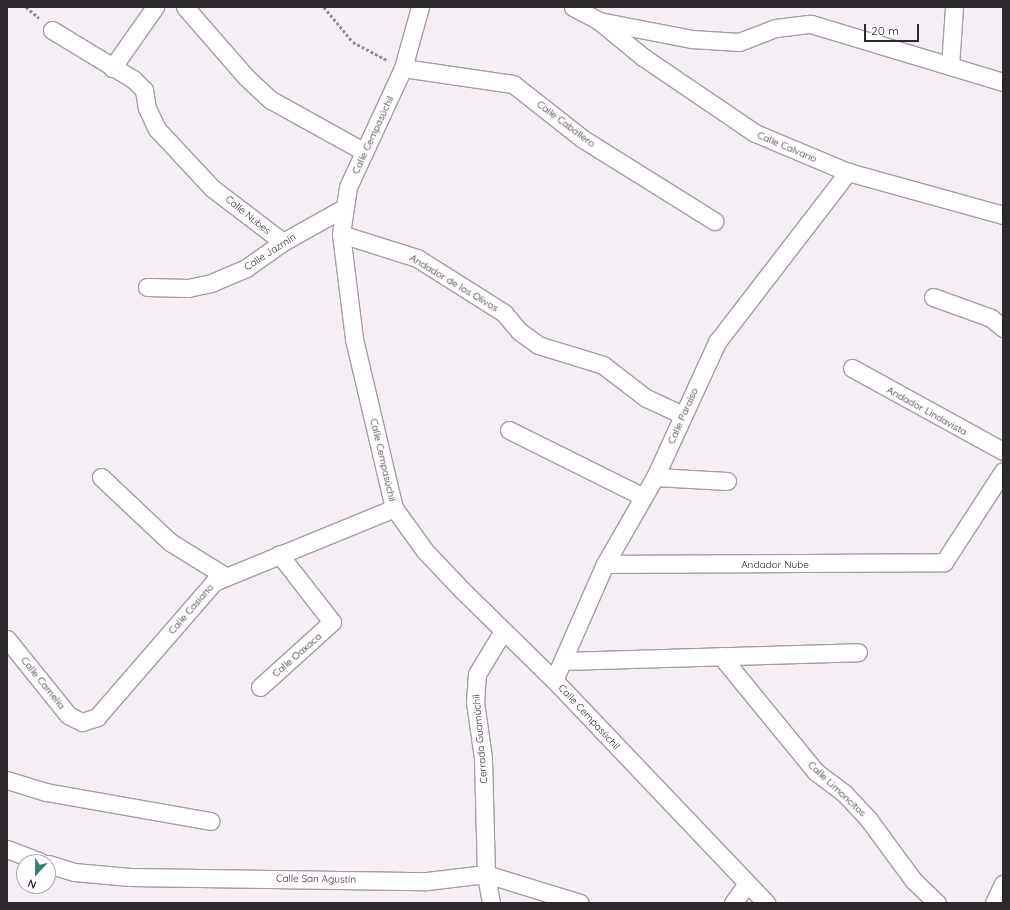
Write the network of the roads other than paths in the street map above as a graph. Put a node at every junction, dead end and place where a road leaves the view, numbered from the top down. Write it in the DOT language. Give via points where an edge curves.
graph roads {
  1 [pos="155,7"];
  2 [pos="185,7"];
  3 [pos="420,7"];
  4 [pos="573,7"];
  5 [pos="954,7"];
  6 [pos="599,21"];
  7 [pos="52,30"];
  8 [pos="950,66"];
  9 [pos="112,68"];
  10 [pos="403,68"];
  11 [pos="1003,82"];
  12 [pos="364,152"];
  13 [pos="848,172"];
  14 [pos="342,209"];
  15 [pos="1003,215"];
  16 [pos="714,221"];
  17 [pos="341,234"];
  18 [pos="283,242"];
  19 [pos="147,287"];
  20 [pos="933,297"];
  21 [pos="1003,328"];
  22 [pos="852,368"];
  23 [pos="683,415"];
  24 [pos="509,430"];
  25 [pos="1003,451"];
  26 [pos="1003,471"];
  27 [pos="101,477"];
  28 [pos="655,477"];
  29 [pos="727,481"];
  30 [pos="642,496"];
  31 [pos="394,508"];
  32 [pos="279,554"];
  33 [pos="605,564"];
  34 [pos="225,576"];
  35 [pos="503,631"];
  36 [pos="7,639"];
  37 [pos="858,652"];
  38 [pos="721,656"];
  39 [pos="563,661"];
  40 [pos="554,680"];
  41 [pos="260,687"];
  42 [pos="82,722"];
  43 [pos="7,780"];
  44 [pos="210,821"];
  45 [pos="7,849"];
  46 [pos="20,854"];
  47 [pos="56,866"];
  48 [pos="486,874"];
  49 [pos="748,884"];
  50 [pos="1003,884"];
  51 [pos="491,903"];
  52 [pos="580,903"];
  53 [pos="734,903"];
  54 [pos="766,903"];
  55 [pos="937,903"];
  56 [pos="994,903"];
  1 -- 9 [label="street"];
  2 -- 12 [label="street" via="271,100"];
  3 -- 10 [label="street, Calle Cempasúchil"];
  4 -- 6 [label="street"];
  5 -- 8 [label="street"];
  6 -- 8 [label="street" via="692,39 739,42 776,28 811,24"];
  6 -- 13 [label="street, Calle Calvario" via="643,57 755,133"];
  7 -- 9 [label="street, Calle Nubes"];
  8 -- 11 [label="street"];
  9 -- 18 [label="street, Calle Nubes" via="144,90 146,108 157,129 212,188"];
  10 -- 12 [label="street, Calle Cempasúchil"];
  10 -- 16 [label="street, Calle Caballero" via="513,84 583,139"];
  12 -- 14 [label="street, Calle Cempasúchil" via="348,187"];
  13 -- 15 [label="street, Calle Calvario"];
  13 -- 23 [label="street, Calle Paraíso" via="717,342"];
  14 -- 17 [label="street, Calle Cempasúchil"];
  14 -- 18 [label="street, Calle Jazmín"];
  17 -- 23 [label="street, Andador de los Olivos" via="417,258 504,313 519,331 538,345 603,365 646,398"];
  17 -- 31 [label="street, Calle Cempasúchil" via="354,339"];
  18 -- 19 [label="street, Calle Jazmín" via="246,268 211,283 188,288"];
  20 -- 21 [label="street" via="991,318"];
  22 -- 25 [label="street, Andador Lindavista"];
  23 -- 28 [label="street, Calle Paraíso"];
  24 -- 30 [label="street"];
  26 -- 33 [label="street, Andador Nube" via="944,562"];
  27 -- 34 [label="street" via="170,542"];
  28 -- 29 [label="street"];
  28 -- 30 [label="street, Calle Paraíso"];
  30 -- 33 [label="street, Calle Paraíso"];
  31 -- 32 [label="street, Calle Casiano"];
  31 -- 35 [label="street, Calle Cempasúchil" via="425,551"];
  32 -- 34 [label="street, Calle Casiano"];
  32 -- 41 [label="street, Calle Oaxaca" via="332,622"];
  33 -- 39 [label="street, Calle Paraíso"];
  34 -- 42 [label="street, Calle Casiano" via="214,582 97,717"];
  35 -- 40 [label="street, Calle Cempasúchil"];
  35 -- 48 [label="street, Cerrada Guamúchil" via="477,674 475,702 483,758"];
  36 -- 42 [label="street, Calle Camelia" via="68,715"];
  37 -- 38 [label="street"];
  38 -- 39 [label="street"];
  38 -- 55 [label="street, Calle Limoncitos" via="816,772 844,793 869,820 914,881"];
  39 -- 40 [label="street, Calle Paraíso"];
  40 -- 49 [label="street, Calle Cempasúchil"];
  43 -- 44 [label="street" via="46,792"];
  45 -- 46 [label="street"];
  47 -- 48 [label="street, Calle San Agustín" via="74,872 138,877 427,881"];
  48 -- 51 [label="street, Cerrada Guamúchil"];
  48 -- 52 [label="street, Calle San Agustín"];
  49 -- 53 [label="street"];
  49 -- 54 [label="street, Calle Cempasúchil"];
  50 -- 56 [label="street"];
}
